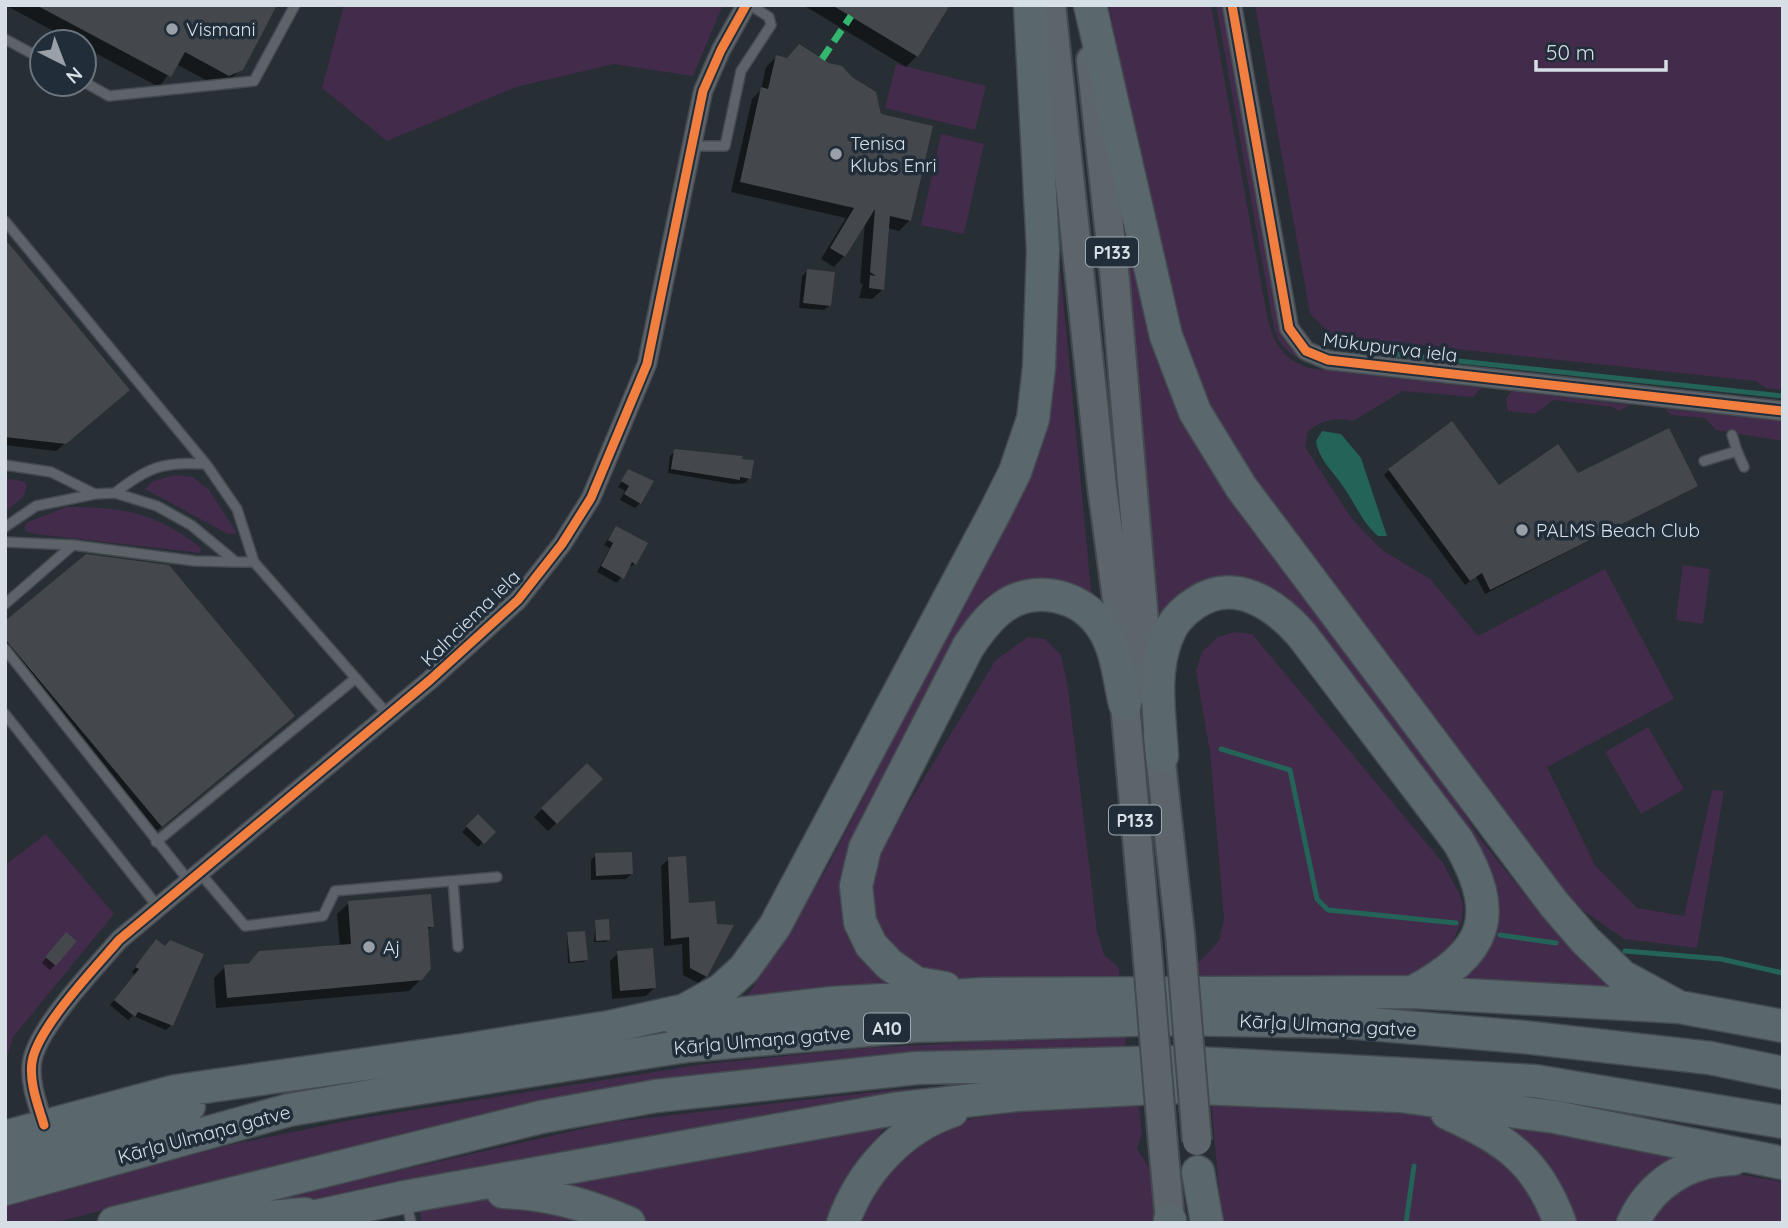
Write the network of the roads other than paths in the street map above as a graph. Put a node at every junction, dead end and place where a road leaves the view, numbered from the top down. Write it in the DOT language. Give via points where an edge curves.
graph roads {
  1 [pos="295,5"];
  2 [pos="748,5"];
  3 [pos="1030,5"];
  4 [pos="1051,5"];
  5 [pos="1087,5"];
  6 [pos="1233,5"];
  7 [pos="5,39"];
  8 [pos="28,51"];
  9 [pos="98,90"];
  10 [pos="692,146"];
  11 [pos="5,221"];
  12 [pos="1783,411"];
  13 [pos="1732,435"];
  14 [pos="1737,451"];
  15 [pos="1704,461"];
  16 [pos="206,464"];
  17 [pos="5,466"];
  18 [pos="1744,467"];
  19 [pos="115,493"];
  20 [pos="95,494"];
  21 [pos="5,527"];
  22 [pos="5,542"];
  23 [pos="73,545"];
  24 [pos="236,562"];
  25 [pos="254,562"];
  26 [pos="5,604"];
  27 [pos="5,649"];
  28 [pos="356,678"];
  29 [pos="1125,704"];
  30 [pos="5,714"];
  31 [pos="389,716"];
  32 [pos="1163,756"];
  33 [pos="156,842"];
  34 [pos="194,877"];
  35 [pos="497,877"];
  36 [pos="453,881"];
  37 [pos="158,907"];
  38 [pos="458,947"];
  39 [pos="1413,992"];
  40 [pos="984,993"];
  41 [pos="1679,1007"];
  42 [pos="1783,1026"];
  43 [pos="609,1027"];
  44 [pos="1783,1073"];
  45 [pos="298,1075"];
  46 [pos="1018,1095"];
  47 [pos="1400,1096"];
  48 [pos="1783,1122"];
  49 [pos="44,1125"];
  50 [pos="5,1136"];
  51 [pos="1783,1163"];
  52 [pos="5,1170"];
  53 [pos="1198,1172"];
  54 [pos="5,1189"];
  55 [pos="438,1191"];
  56 [pos="408,1210"];
  57 [pos="331,1212"];
  58 [pos="121,1221"];
  59 [pos="1170,1221"];
  60 [pos="285,1223"];
  61 [pos="629,1223"];
  62 [pos="843,1223"];
  63 [pos="1207,1223"];
  64 [pos="1560,1223"];
  65 [pos="1633,1223"];
  1 -- 9 [label="lane" via="254,81 109,96"];
  2 -- 10 [label="street, Kalnciema iela" via="703,91"];
  2 -- 10 [label="lane" via="769,17 771,25 741,71 725,146"];
  3 -- 43 [label="highway" via="1042,250 1039,367 1033,419 1015,472 762,946 721,990 685,1010"];
  4 -- 29 [label="main road, P133" via="1124,651"];
  5 -- 32 [label="main road, P133" via="1147,668"];
  5 -- 41 [label="highway" via="1155,296 1180,376 1214,446 1553,904 1622,976"];
  6 -- 12 [label="street, Mūkupurva iela" via="1289,328 1306,351 1328,360"];
  7 -- 8 [label="lane"];
  10 -- 31 [label="street, Kalnciema iela" via="647,364 591,498 518,600"];
  11 -- 16 [label="lane"];
  13 -- 14 [label="lane"];
  14 -- 15 [label="lane"];
  14 -- 18 [label="lane"];
  16 -- 19 [label="lane" via="179,462 142,471"];
  16 -- 25 [label="lane" via="237,509"];
  17 -- 20 [label="lane" via="51,472"];
  19 -- 20 [label="lane"];
  19 -- 24 [label="lane" via="157,506 180,519"];
  20 -- 21 [label="lane" via="36,506"];
  22 -- 23 [label="lane"];
  23 -- 24 [label="lane"];
  23 -- 26 [label="lane"];
  24 -- 25 [label="lane"];
  25 -- 28 [label="lane"];
  27 -- 33 [label="lane"];
  28 -- 31 [label="lane"];
  28 -- 33 [label="lane"];
  29 -- 40 [label="highway" via="1110,642 1092,616 1058,596 1038,594 1005,605 968,647 865,848 856,886 860,922 872,945 916,984"];
  29 -- 59 [label="main road, P133, bridge"];
  30 -- 37 [label="lane"];
  31 -- 34 [label="street, Kalnciema iela"];
  32 -- 39 [label="highway" via="1158,679 1166,637 1177,620 1215,593 1248,595 1283,614 1458,841 1475,872 1482,929 1471,949 1444,975"];
  32 -- 53 [label="main road, P133, bridge"];
  33 -- 34 [label="lane"];
  34 -- 36 [label="lane" via="245,926 323,916 335,891"];
  34 -- 37 [label="street, Kalnciema iela"];
  35 -- 36 [label="lane"];
  36 -- 38 [label="lane"];
  37 -- 49 [label="street, Kalnciema iela" via="119,940 37,1046 32,1063 34,1089"];
  39 -- 40 [label="highway"];
  39 -- 41 [label="highway"];
  40 -- 43 [label="highway" via="832,1003"];
  41 -- 42 [label="highway"];
  43 -- 45 [label="highway"];
  44 -- 54 [label="highway, Kārļa Ulmaņa gatve / A10" via="1710,1058 1346,1022 1168,1019 914,1026 686,1046 302,1108"];
  45 -- 49 [label="highway" via="176,1091"];
  45 -- 52 [label="highway" via="37,1155"];
  46 -- 47 [label="highway" via="1175,1087"];
  46 -- 55 [label="highway" via="894,1109"];
  46 -- 62 [label="highway" via="959,1108 915,1128 869,1175"];
  47 -- 51 [label="highway" via="1555,1117"];
  47 -- 64 [label="highway" via="1485,1130 1515,1150 1537,1174"];
  48 -- 58 [label="highway, A10" via="1535,1081 1177,1062 917,1068 656,1096 541,1117"];
  49 -- 50 [label="highway"];
  51 -- 65 [label="highway" via="1719,1159 1688,1168 1654,1191"];
  53 -- 63 [label="highway"];
  55 -- 56 [label="highway"];
  55 -- 61 [label="highway" via="525,1192"];
  56 -- 57 [label="highway"];
  57 -- 58 [label="highway" via="224,1221"];
  57 -- 60 [label="highway"];
}
